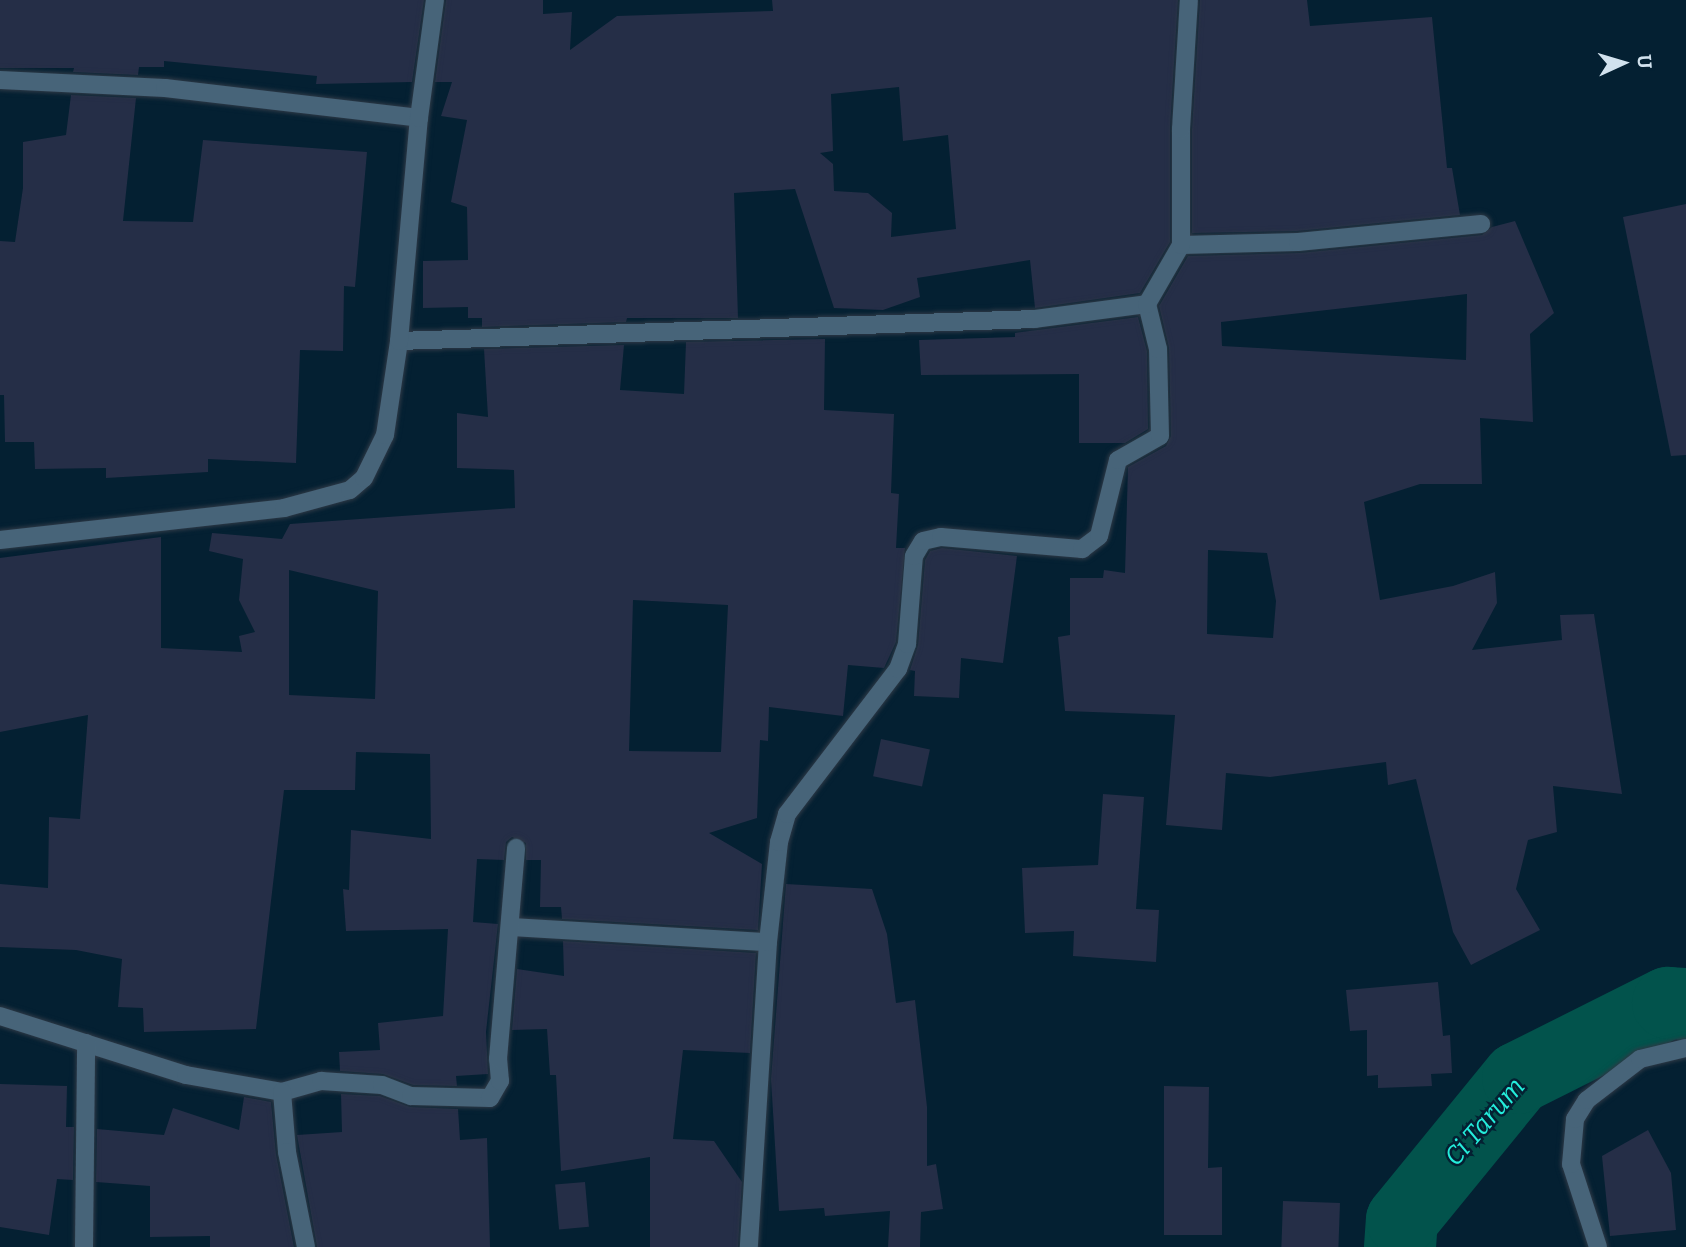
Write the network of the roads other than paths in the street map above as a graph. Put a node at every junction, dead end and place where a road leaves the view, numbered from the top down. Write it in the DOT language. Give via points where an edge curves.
graph roads {
  1 [pos="435,0"];
  2 [pos="1189,0"];
  3 [pos="0,80"];
  4 [pos="419,118"];
  5 [pos="1481,224"];
  6 [pos="1181,244"];
  7 [pos="1147,304"];
  8 [pos="399,341"];
  9 [pos="0,540"];
  10 [pos="516,848"];
  11 [pos="512,927"];
  12 [pos="768,942"];
  13 [pos="0,1016"];
  14 [pos="86,1043"];
  15 [pos="1686,1048"];
  16 [pos="282,1092"];
  17 [pos="84,1247"];
  18 [pos="306,1247"];
  19 [pos="749,1247"];
  20 [pos="1598,1247"];
  1 -- 4 [label="street"];
  2 -- 6 [label="street"];
  3 -- 4 [label="street" via="165,88"];
  4 -- 8 [label="street"];
  5 -- 6 [label="street" via="1298,242"];
  6 -- 7 [label="street"];
  7 -- 8 [label="street" via="1035,319"];
  7 -- 12 [label="street" via="1158,349 1160,436 1118,460 1099,536 1082,549 941,537 923,541 914,556 906,644 898,669 787,814 779,842"];
  8 -- 9 [label="street" via="385,435 377,458 350,491 284,508"];
  10 -- 11 [label="street"];
  11 -- 12 [label="street"];
  11 -- 16 [label="street" via="498,1059 500,1081 491,1098 411,1096 382,1085 321,1081"];
  12 -- 19 [label="street"];
  13 -- 14 [label="street"];
  14 -- 16 [label="street" via="186,1075"];
  14 -- 17 [label="street"];
  15 -- 20 [label="street" via="1640,1059 1587,1100 1575,1119 1572,1164"];
  16 -- 18 [label="street" via="287,1152"];
}
